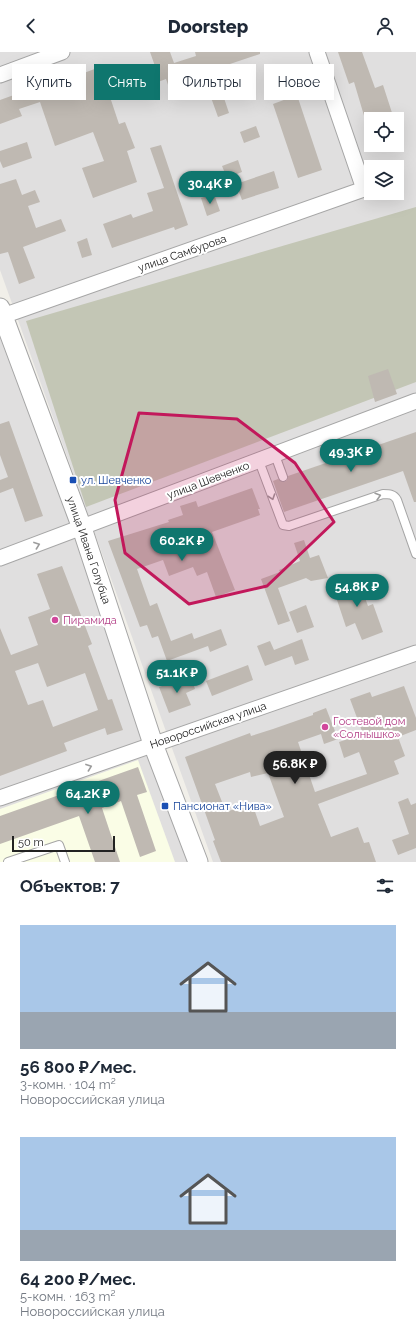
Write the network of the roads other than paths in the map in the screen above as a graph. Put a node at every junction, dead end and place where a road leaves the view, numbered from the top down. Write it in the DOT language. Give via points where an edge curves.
graph roads {
  1 [pos="62,52"];
  2 [pos="317,52"];
  3 [pos="0,74"];
  4 [pos="1,314"];
  5 [pos="416,401"];
  6 [pos="275,455"];
  7 [pos="260,461"];
  8 [pos="283,477"];
  9 [pos="82,528"];
  10 [pos="416,554"];
  11 [pos="0,558"];
  12 [pos="416,653"];
  13 [pos="153,744"];
  14 [pos="0,798"];
  15 [pos="8,862"];
  16 [pos="65,862"];
  17 [pos="198,862"];
  1 -- 3 [label="street"];
  2 -- 4 [label="street, улица Самбурова" via="364,189"];
  4 -- 9 [label="street, улица Ивана Голубца"];
  5 -- 6 [label="street, улица Шевченко"];
  6 -- 7 [label="street, улица Шевченко"];
  6 -- 8 [label="lane"];
  7 -- 9 [label="street, улица Шевченко"];
  7 -- 10 [label="lane, one-way" via="283,525 289,526 389,494 397,500"];
  11 -- 9 [label="street, улица Шевченко, one-way"];
  9 -- 13 [label="street, улица Ивана Голубца"];
  12 -- 13 [label="street, Новороссийская улица"];
  14 -- 13 [label="street, Новороссийская улица, one-way"];
  13 -- 17 [label="street, улица Ивана Голубца"];
  15 -- 16 [label="lane" via="59,845"];
}
